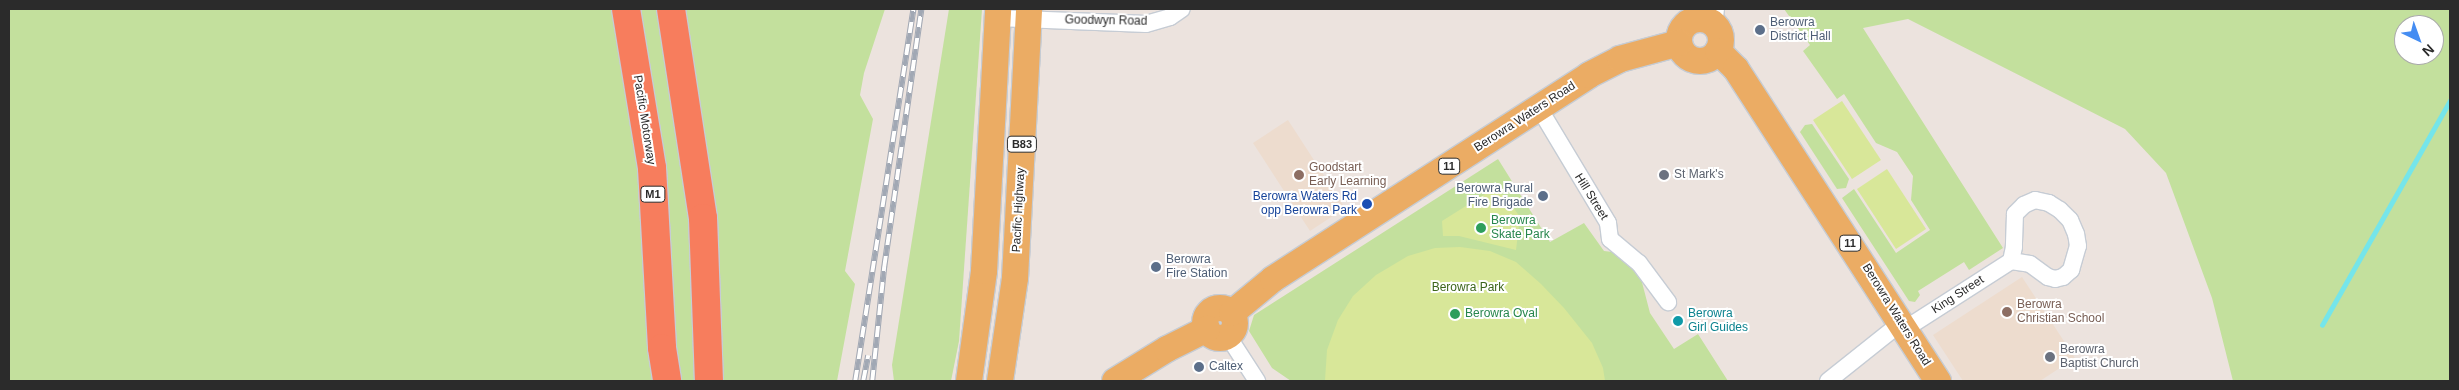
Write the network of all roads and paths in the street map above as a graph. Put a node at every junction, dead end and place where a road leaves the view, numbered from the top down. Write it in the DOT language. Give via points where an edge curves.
graph roads {
  1 [pos="626,9"];
  2 [pos="671,9"];
  3 [pos="1182,9"];
  4 [pos="998,13"];
  5 [pos="1029,14"];
  6 [pos="1705,16"];
  7 [pos="1679,43"];
  8 [pos="1718,51"];
  9 [pos="1539,108"];
  10 [pos="2011,260"];
  11 [pos="1668,302"];
  12 [pos="1222,326"];
  13 [pos="1903,326"];
  14 [pos="667,381"];
  15 [pos="709,381"];
  16 [pos="969,381"];
  17 [pos="1000,381"];
  18 [pos="1115,381"];
  19 [pos="1257,381"];
  20 [pos="1828,381"];
  21 [pos="1938,381"];
  1 -- 14 [label="highway, Pacific Motorway / M1" via="652,168 662,348"];
  2 -- 15 [label="highway" via="703,218"];
  3 -- 5 [label="street, Goodwyn Road" via="1146,24"];
  4 -- 5 [label="street, Goodwyn Road"];
  4 -- 16 [label="main road, B83" via="984,271"];
  5 -- 17 [label="main road, Pacific Highway / B83" via="1015,278"];
  6 -- 7 [label="main road" via="1683,28"];
  6 -- 8 [label="main road" via="1720,37"];
  7 -- 8 [label="main road" via="1685,54 1696,61 1708,59"];
  7 -- 9 [label="main road, Berowra Waters Road / 11" via="1620,59"];
  8 -- 13 [label="main road, Berowra Waters Road / 11" via="1736,68"];
  9 -- 11 [label="street, Hill Street" via="1608,223 1610,239 1639,263"];
  9 -- 12 [label="main road, Berowra Waters Road / 11" via="1273,278"];
  10 -- 10 [label="street" via="2016,214 2024,205 2036,200 2049,203 2070,220 2078,246 2071,270 2063,277 2048,277 2030,264"];
  10 -- 13 [label="street, King Street"];
  12 -- 18 [label="main road, Berowra Waters Road / 11" via="1166,350"];
  12 -- 19 [label="street"];
  13 -- 20 [label="street, King Street"];
  13 -- 21 [label="main road, Berowra Waters Road / 11"];
}
